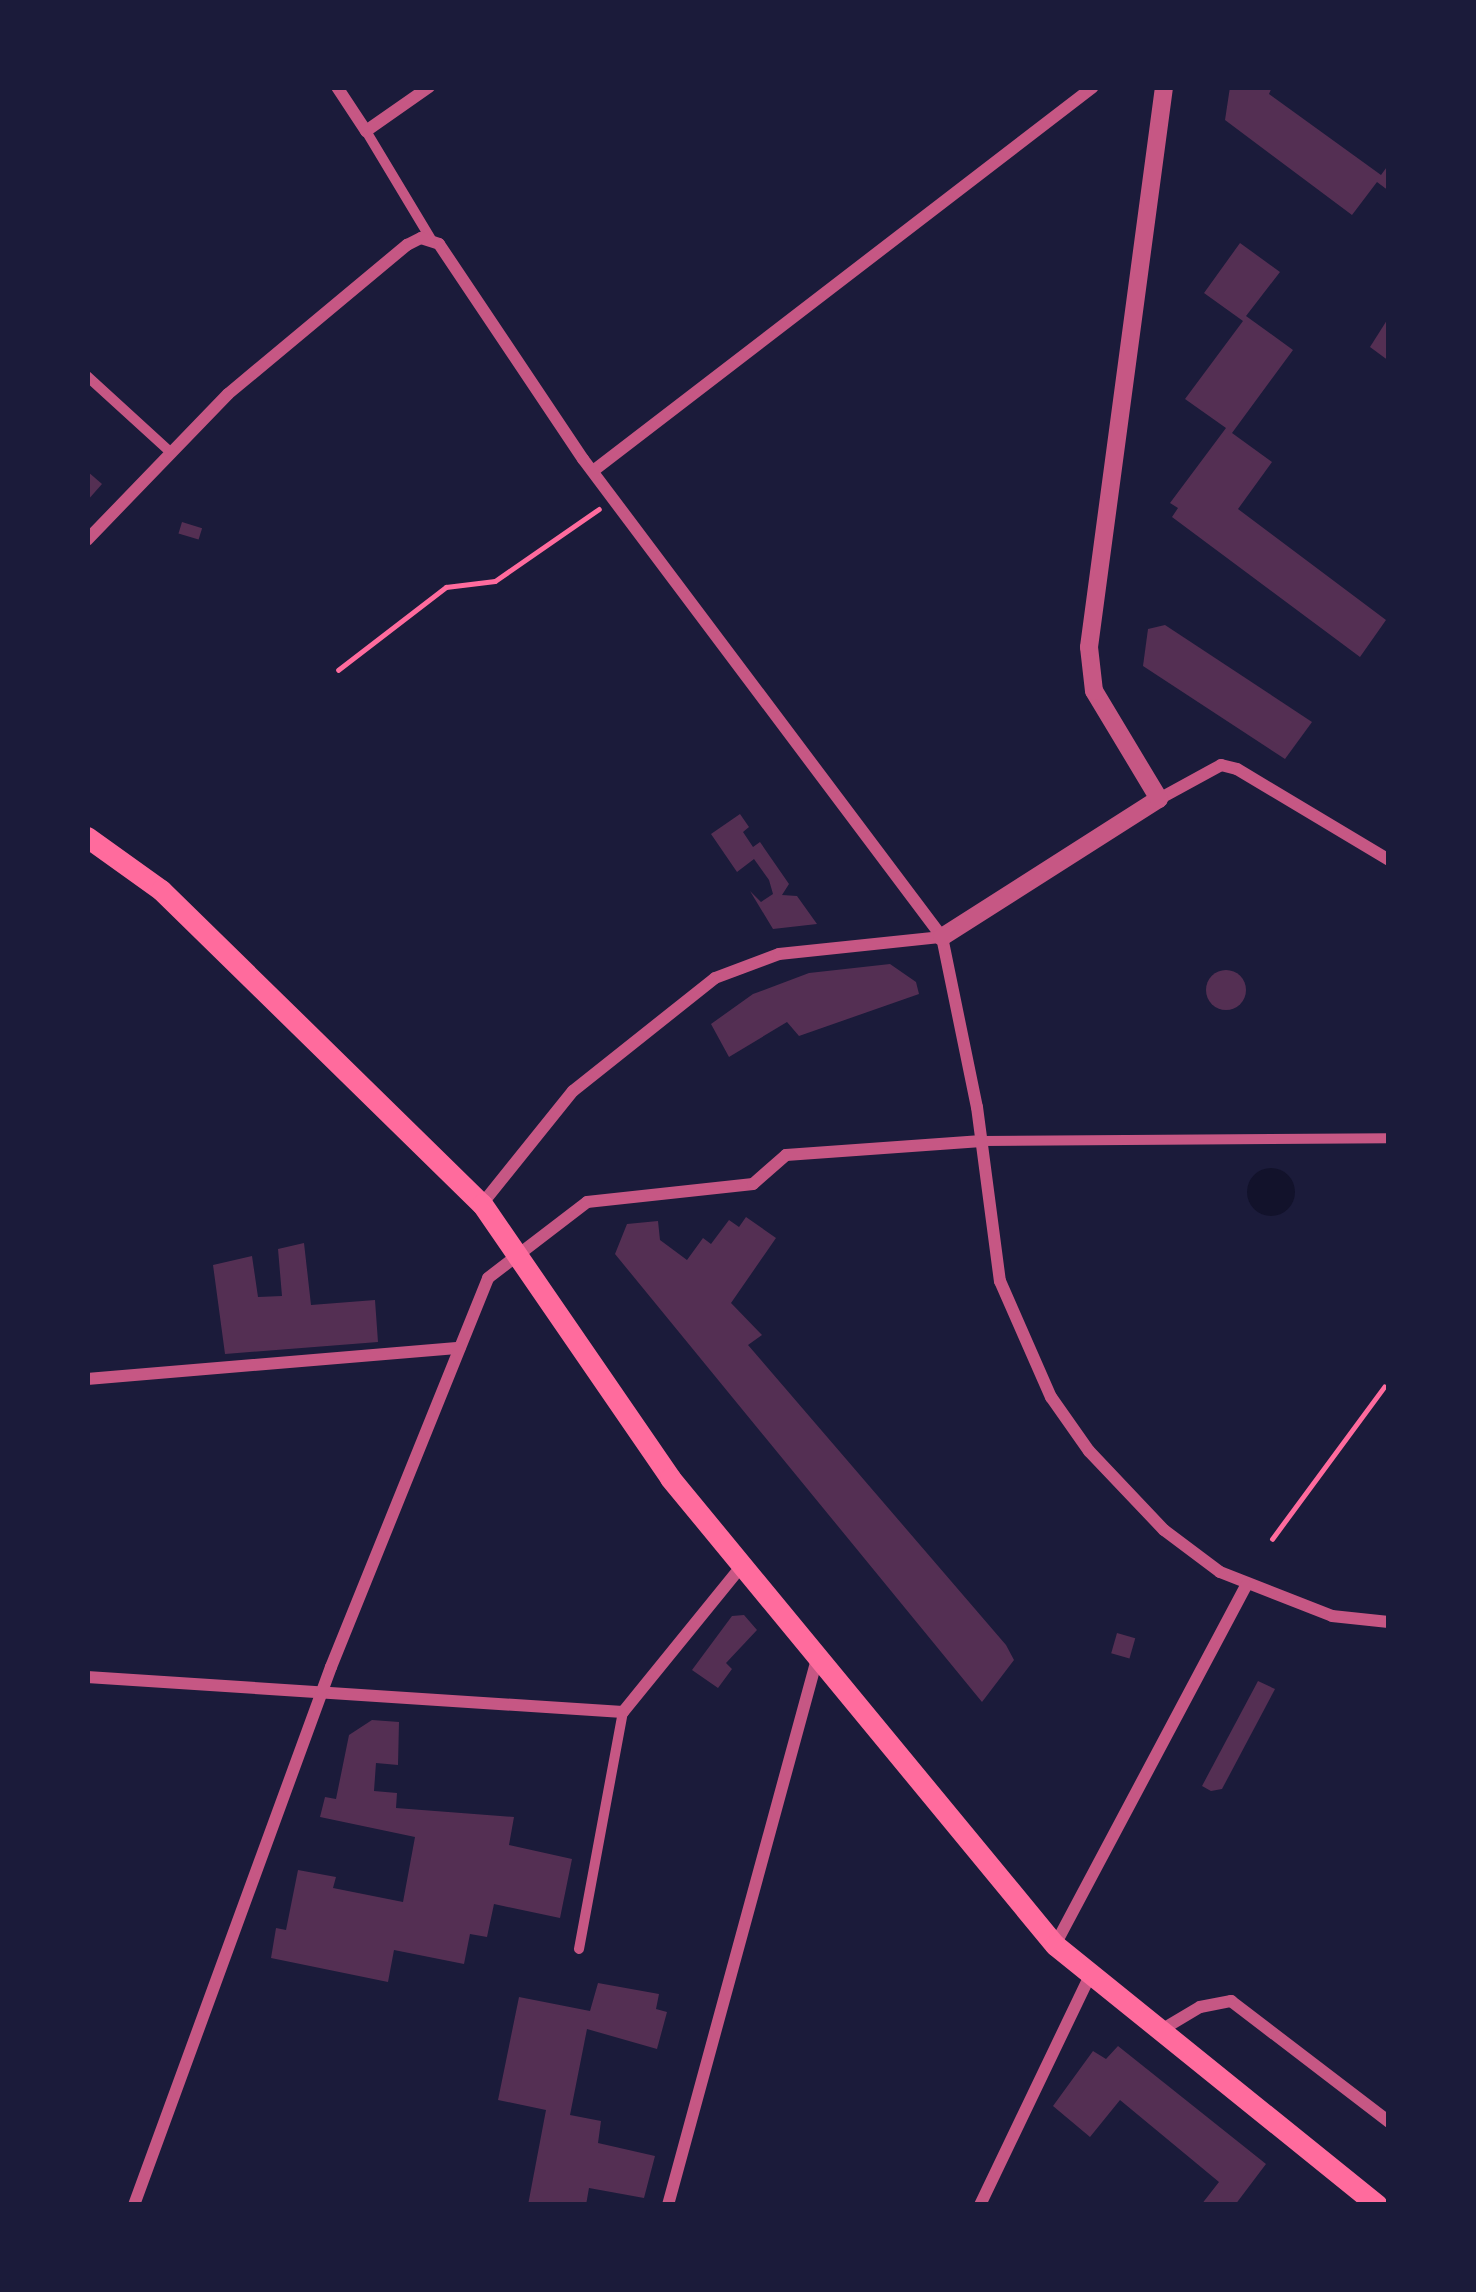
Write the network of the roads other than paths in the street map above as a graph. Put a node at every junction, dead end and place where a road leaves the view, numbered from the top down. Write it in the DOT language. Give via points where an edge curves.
graph roads {
  1 [pos="337,87"];
  2 [pos="429,87"];
  3 [pos="1093,87"];
  4 [pos="1165,87"];
  5 [pos="366,131"];
  6 [pos="431,238"];
  7 [pos="87,376"];
  8 [pos="168,450"];
  9 [pos="593,471"];
  10 [pos="87,540"];
  11 [pos="1159,799"];
  12 [pos="87,837"];
  13 [pos="1389,860"];
  14 [pos="942,937"];
  15 [pos="1389,1138"];
  16 [pos="982,1141"];
  17 [pos="482,1204"];
  18 [pos="518,1252"];
  19 [pos="460,1348"];
  20 [pos="87,1379"];
  21 [pos="740,1568"];
  22 [pos="1246,1586"];
  23 [pos="1389,1622"];
  24 [pos="817,1659"];
  25 [pos="87,1677"];
  26 [pos="322,1697"];
  27 [pos="623,1712"];
  28 [pos="1055,1945"];
  29 [pos="579,1949"];
  30 [pos="1090,1975"];
  31 [pos="1158,2032"];
  32 [pos="1389,2122"];
  33 [pos="134,2205"];
  34 [pos="668,2205"];
  35 [pos="980,2205"];
  36 [pos="1377,2205"];
  1 -- 5 [label="street"];
  2 -- 5 [label="street"];
  3 -- 9 [label="street"];
  4 -- 11 [label="street" via="1089,646 1094,691"];
  5 -- 6 [label="street"];
  6 -- 8 [label="street" via="407,245"];
  6 -- 9 [label="street"];
  7 -- 8 [label="street"];
  8 -- 10 [label="street"];
  9 -- 14 [label="street"];
  11 -- 13 [label="street" via="1221,765 1238,769"];
  11 -- 14 [label="street"];
  12 -- 17 [label="main road" via="161,890"];
  14 -- 16 [label="street"];
  14 -- 17 [label="street" via="779,954 716,977 572,1091"];
  15 -- 16 [label="street"];
  16 -- 18 [label="street" via="786,1155 753,1184 586,1202"];
  16 -- 22 [label="street" via="1000,1281 1051,1397 1139,1506"];
  17 -- 18 [label="main road"];
  18 -- 19 [label="street" via="488,1278"];
  18 -- 21 [label="main road"];
  19 -- 20 [label="street"];
  19 -- 26 [label="street"];
  21 -- 24 [label="main road"];
  21 -- 27 [label="street"];
  22 -- 23 [label="street" via="1332,1616"];
  22 -- 28 [label="street"];
  24 -- 28 [label="main road"];
  24 -- 34 [label="street"];
  25 -- 26 [label="street"];
  26 -- 27 [label="street"];
  26 -- 33 [label="street"];
  27 -- 29 [label="street"];
  28 -- 30 [label="main road"];
  30 -- 31 [label="main road"];
  30 -- 35 [label="street"];
  31 -- 32 [label="street" via="1231,2001"];
  31 -- 36 [label="main road"];
}
